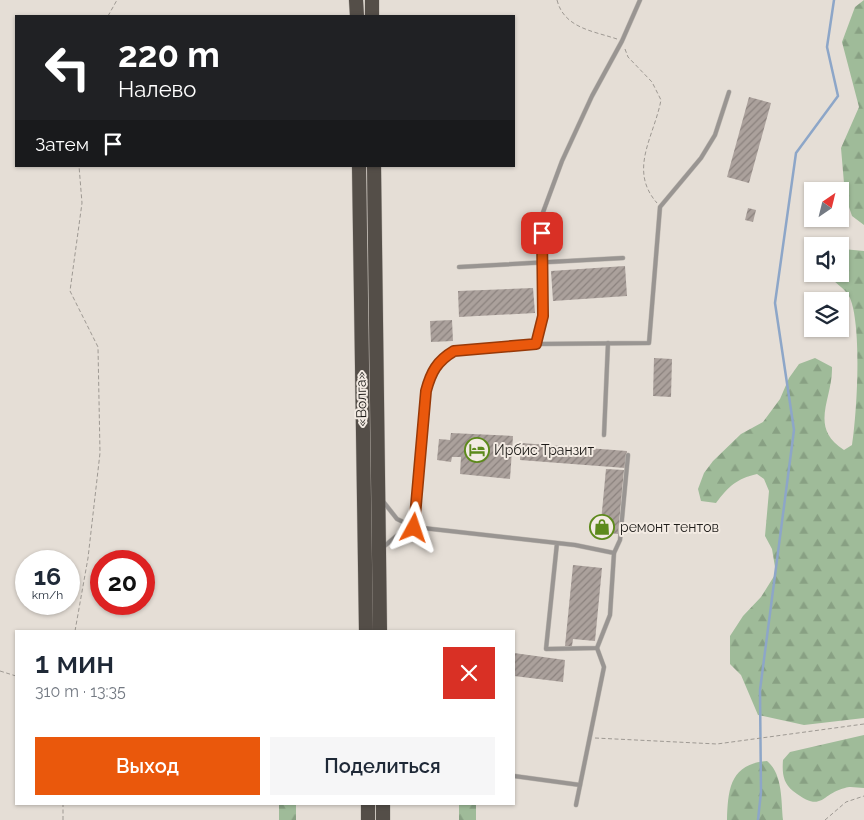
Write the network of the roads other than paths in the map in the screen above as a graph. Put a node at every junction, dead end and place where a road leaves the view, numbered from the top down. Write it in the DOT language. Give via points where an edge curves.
graph roads {
  1 [pos="356,0"];
  2 [pos="372,0"];
  3 [pos="640,0"];
  4 [pos="357,15"];
  5 [pos="372,15"];
  6 [pos="729,92"];
  7 [pos="359,167"];
  8 [pos="374,167"];
  9 [pos="623,258"];
  10 [pos="543,262"];
  11 [pos="459,267"];
  12 [pos="608,343"];
  13 [pos="536,344"];
  14 [pos="604,435"];
  15 [pos="628,455"];
  16 [pos="378,495"];
  17 [pos="414,528"];
  18 [pos="557,543"];
  19 [pos="378,550"];
  20 [pos="614,553"];
  21 [pos="366,630"];
  22 [pos="380,630"];
  23 [pos="597,648"];
  24 [pos="515,776"];
  25 [pos="580,785"];
  26 [pos="368,805"];
  27 [pos="383,805"];
  28 [pos="576,805"];
  29 [pos="368,820"];
  30 [pos="383,820"];
  1 -- 4 [label="highway"];
  2 -- 5 [label="highway"];
  3 -- 10 [label="lane" via="549,190 542,215"];
  6 -- 12 [label="lane" via="715,135 701,158 660,207 649,343"];
  7 -- 21 [label="highway, «Волга»"];
  8 -- 16 [label="highway, «Волга»"];
  9 -- 10 [label="lane"];
  10 -- 11 [label="lane"];
  10 -- 13 [label="lane" via="543,316"];
  12 -- 13 [label="lane"];
  12 -- 14 [label="lane"];
  13 -- 17 [label="lane" via="454,351 437,364 426,391"];
  15 -- 20 [label="lane" via="620,540"];
  16 -- 17 [label="lane" via="397,519"];
  16 -- 19 [label="highway, «Волга»"];
  17 -- 18 [label="lane"];
  17 -- 19 [label="lane" via="399,534"];
  18 -- 20 [label="lane"];
  18 -- 23 [label="lane" via="546,649"];
  19 -- 22 [label="highway, «Волга»"];
  20 -- 23 [label="lane" via="610,615"];
  23 -- 25 [label="lane" via="604,666"];
  24 -- 25 [label="lane"];
  25 -- 28 [label="lane"];
  26 -- 29 [label="highway"];
  27 -- 30 [label="highway"];
}
